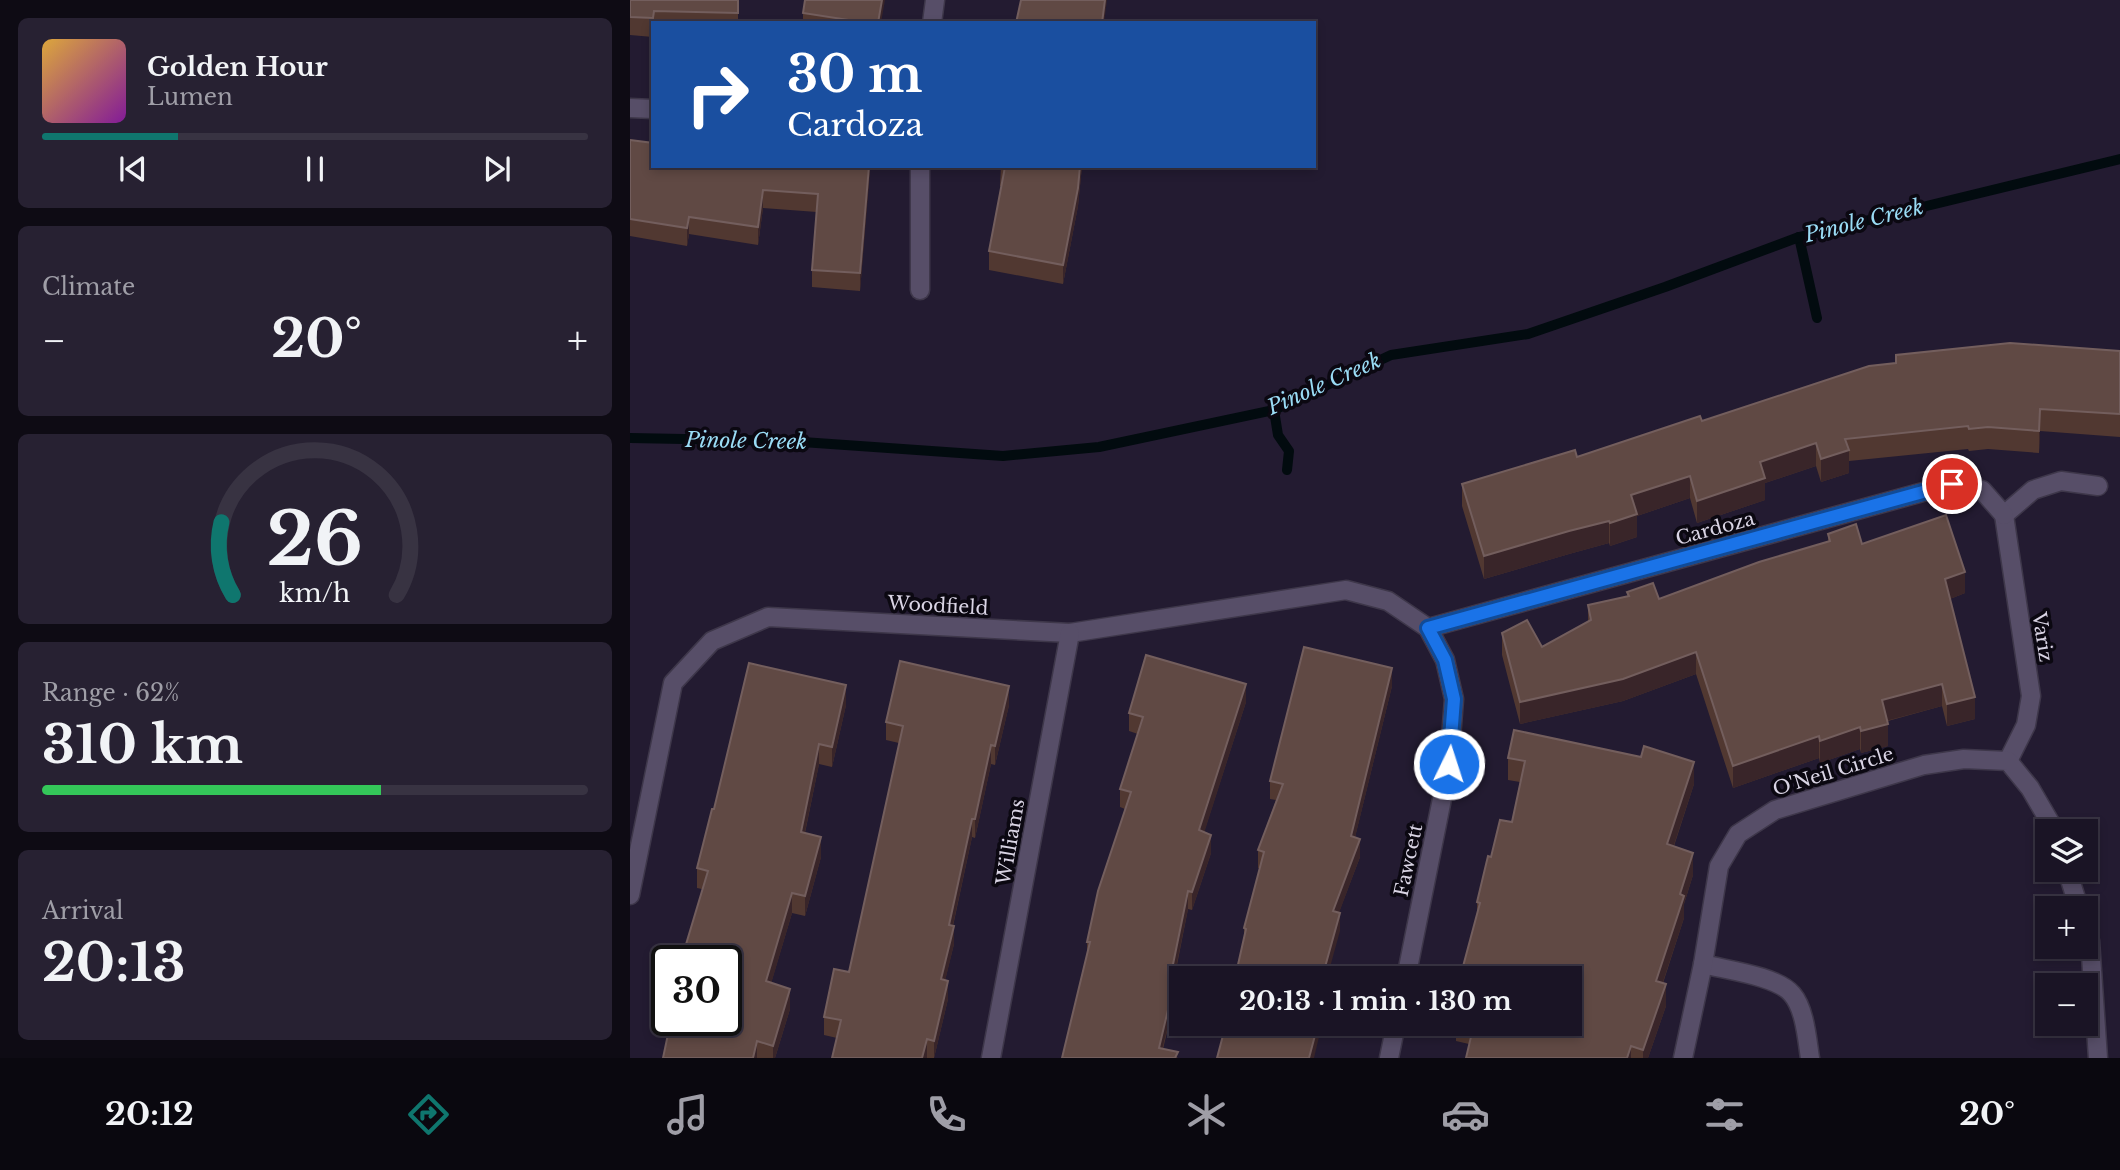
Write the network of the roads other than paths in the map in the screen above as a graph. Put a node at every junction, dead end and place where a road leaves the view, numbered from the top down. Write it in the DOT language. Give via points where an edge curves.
graph roads {
  1 [pos="935,0"];
  2 [pos="932,21"];
  3 [pos="630,108"];
  4 [pos="651,109"];
  5 [pos="919,168"];
  6 [pos="920,290"];
  7 [pos="2098,486"];
  8 [pos="2004,515"];
  9 [pos="1428,628"];
  10 [pos="1070,633"];
  11 [pos="2008,761"];
  12 [pos="2048,819"];
  13 [pos="630,895"];
  14 [pos="2091,959"];
  15 [pos="1703,964"];
  16 [pos="1408,966"];
  17 [pos="1394,1036"];
  18 [pos="991,1058"];
  19 [pos="1389,1058"];
  20 [pos="1683,1058"];
  21 [pos="1810,1058"];
  22 [pos="2098,1058"];
  1 -- 2 [label="street"];
  3 -- 4 [label="street"];
  5 -- 6 [label="street"];
  7 -- 8 [label="street" via="2061,481 2033,490"];
  8 -- 9 [label="street, Cardoza" via="1982,490 1952,484"];
  8 -- 11 [label="street, Variz" via="2031,696 2026,725"];
  9 -- 10 [label="street, Woodfield" via="1388,601 1346,590"];
  9 -- 16 [label="street, Fawcett" via="1445,660 1454,699 1449,764"];
  10 -- 13 [label="street, Woodfield" via="768,617 712,641 673,683"];
  10 -- 18 [label="street, Williams"];
  11 -- 12 [label="street"];
  11 -- 15 [label="street, O'Neil Circle" via="1964,759 1924,765 1775,810 1738,834 1719,866"];
  14 -- 22 [label="street"];
  15 -- 20 [label="street, O'Neil Circle"];
  15 -- 21 [label="street" via="1777,983 1792,994 1801,1013"];
  17 -- 19 [label="street"];
}
